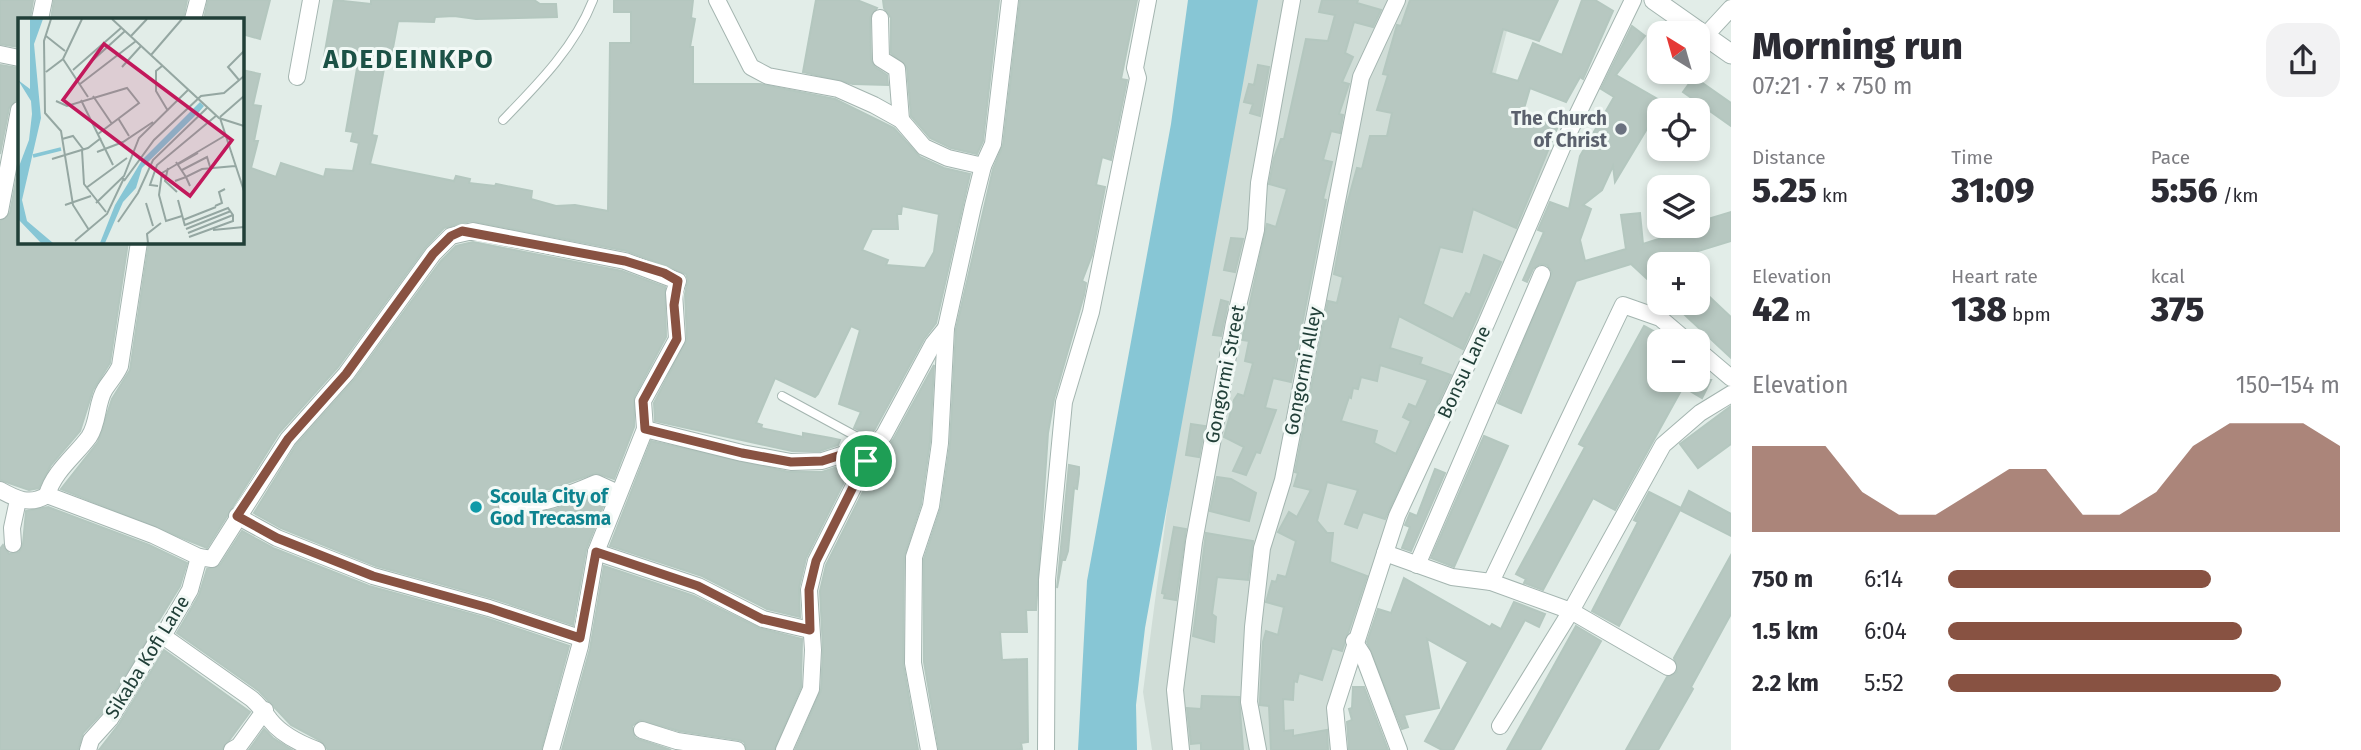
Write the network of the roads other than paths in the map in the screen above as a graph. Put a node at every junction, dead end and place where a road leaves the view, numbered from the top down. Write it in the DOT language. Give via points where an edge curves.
graph roads {
  1 [pos="44,0"];
  2 [pos="198,0"];
  3 [pos="311,0"];
  4 [pos="593,0"];
  5 [pos="717,0"];
  6 [pos="1010,0"];
  7 [pos="1148,0"];
  8 [pos="1292,0"];
  9 [pos="1397,0"];
  10 [pos="1633,0"];
  11 [pos="1654,0"];
  12 [pos="1731,8"];
  13 [pos="40,18"];
  14 [pos="194,18"];
  15 [pos="880,18"];
  16 [pos="1686,21"];
  17 [pos="1710,30"];
  18 [pos="1710,37"];
  19 [pos="0,54"];
  20 [pos="1731,54"];
  21 [pos="18,58"];
  22 [pos="297,78"];
  23 [pos="18,115"];
  24 [pos="503,120"];
  25 [pos="901,120"];
  26 [pos="983,166"];
  27 [pos="0,211"];
  28 [pos="139,243"];
  29 [pos="1542,274"];
  30 [pos="946,328"];
  31 [pos="1673,329"];
  32 [pos="1710,360"];
  33 [pos="1731,378"];
  34 [pos="1731,394"];
  35 [pos="782,396"];
  36 [pos="645,429"];
  37 [pos="874,446"];
  38 [pos="866,461"];
  39 [pos="0,490"];
  40 [pos="618,493"];
  41 [pos="47,495"];
  42 [pos="18,499"];
  43 [pos="507,505"];
  44 [pos="237,516"];
  45 [pos="13,544"];
  46 [pos="596,552"];
  47 [pos="1385,553"];
  48 [pos="199,557"];
  49 [pos="1417,565"];
  50 [pos="1491,582"];
  51 [pos="1571,611"];
  52 [pos="810,630"];
  53 [pos="163,636"];
  54 [pos="580,638"];
  55 [pos="1354,641"];
  56 [pos="1668,667"];
  57 [pos="265,710"];
  58 [pos="1500,726"];
  59 [pos="642,730"];
  60 [pos="88,750"];
  61 [pos="232,750"];
  62 [pos="317,750"];
  63 [pos="551,750"];
  64 [pos="737,750"];
  65 [pos="784,750"];
  66 [pos="929,750"];
  67 [pos="1046,750"];
  68 [pos="1181,750"];
  69 [pos="1258,750"];
  70 [pos="1339,750"];
  71 [pos="1399,750"];
  1 -- 13 [label="street"];
  2 -- 14 [label="street"];
  3 -- 22 [label="street"];
  4 -- 24 [label="lane" via="584,21 538,85"];
  5 -- 25 [label="street" via="751,67 768,76 838,89"];
  6 -- 26 [label="street" via="993,144"];
  7 -- 67 [label="street" via="1135,68 1138,78 1091,312 1064,402 1046,580"];
  8 -- 68 [label="street, Gongormi Street" via="1259,183 1256,230 1194,542 1175,690"];
  9 -- 69 [label="street, Gongormi Alley" via="1361,77 1283,480 1262,548 1249,702"];
  10 -- 47 [label="street, Bonsu Lane" via="1567,134 1397,516"];
  11 -- 16 [label="street"];
  12 -- 17 [label="street"];
  15 -- 25 [label="street" via="881,59 897,69"];
  18 -- 20 [label="street"];
  19 -- 21 [label="street"];
  23 -- 27 [label="street"];
  25 -- 26 [label="street" via="924,147"];
  26 -- 30 [label="street"];
  28 -- 41 [label="street" via="120,366 104,389 89,437 62,466"];
  29 -- 49 [label="street"];
  30 -- 37 [label="street"];
  30 -- 66 [label="street" via="940,443 931,506 914,557 912,588 914,663"];
  31 -- 50 [label="street" via="1660,318 1623,305"];
  32 -- 33 [label="street"];
  34 -- 51 [label="street" via="1663,445"];
  35 -- 37 [label="lane"];
  36 -- 38 [label="street" via="791,462 822,461 844,454"];
  36 -- 40 [label="street"];
  36 -- 44 [label="street" via="643,401 677,339 674,305 678,281 612,258 462,231 433,254 346,374 288,439"];
  37 -- 38 [label="street"];
  38 -- 52 [label="street" via="816,561 809,590"];
  39 -- 42 [label="street"];
  40 -- 43 [label="street" via="596,483 567,498"];
  40 -- 46 [label="street"];
  41 -- 42 [label="street" via="38,500"];
  41 -- 48 [label="street"];
  42 -- 45 [label="street"];
  44 -- 48 [label="street" via="212,559"];
  44 -- 54 [label="street" via="277,538 373,576"];
  46 -- 52 [label="street" via="698,586 762,619"];
  46 -- 54 [label="street"];
  47 -- 49 [label="street"];
  47 -- 55 [label="street, Bonsu Lane"];
  48 -- 53 [label="street, Sikaba Kofi Lane" via="190,590"];
  49 -- 50 [label="street" via="1452,577"];
  50 -- 51 [label="street"];
  51 -- 56 [label="street"];
  51 -- 58 [label="street"];
  52 -- 65 [label="street" via="811,689"];
  53 -- 57 [label="street"];
  53 -- 60 [label="street, Sikaba Kofi Lane"];
  54 -- 63 [label="street"];
  55 -- 70 [label="street, Bonsu Lane" via="1335,708"];
  55 -- 71 [label="street"];
  57 -- 61 [label="street"];
  57 -- 62 [label="street" via="270,720 299,743"];
  59 -- 64 [label="street" via="677,741"];
}
